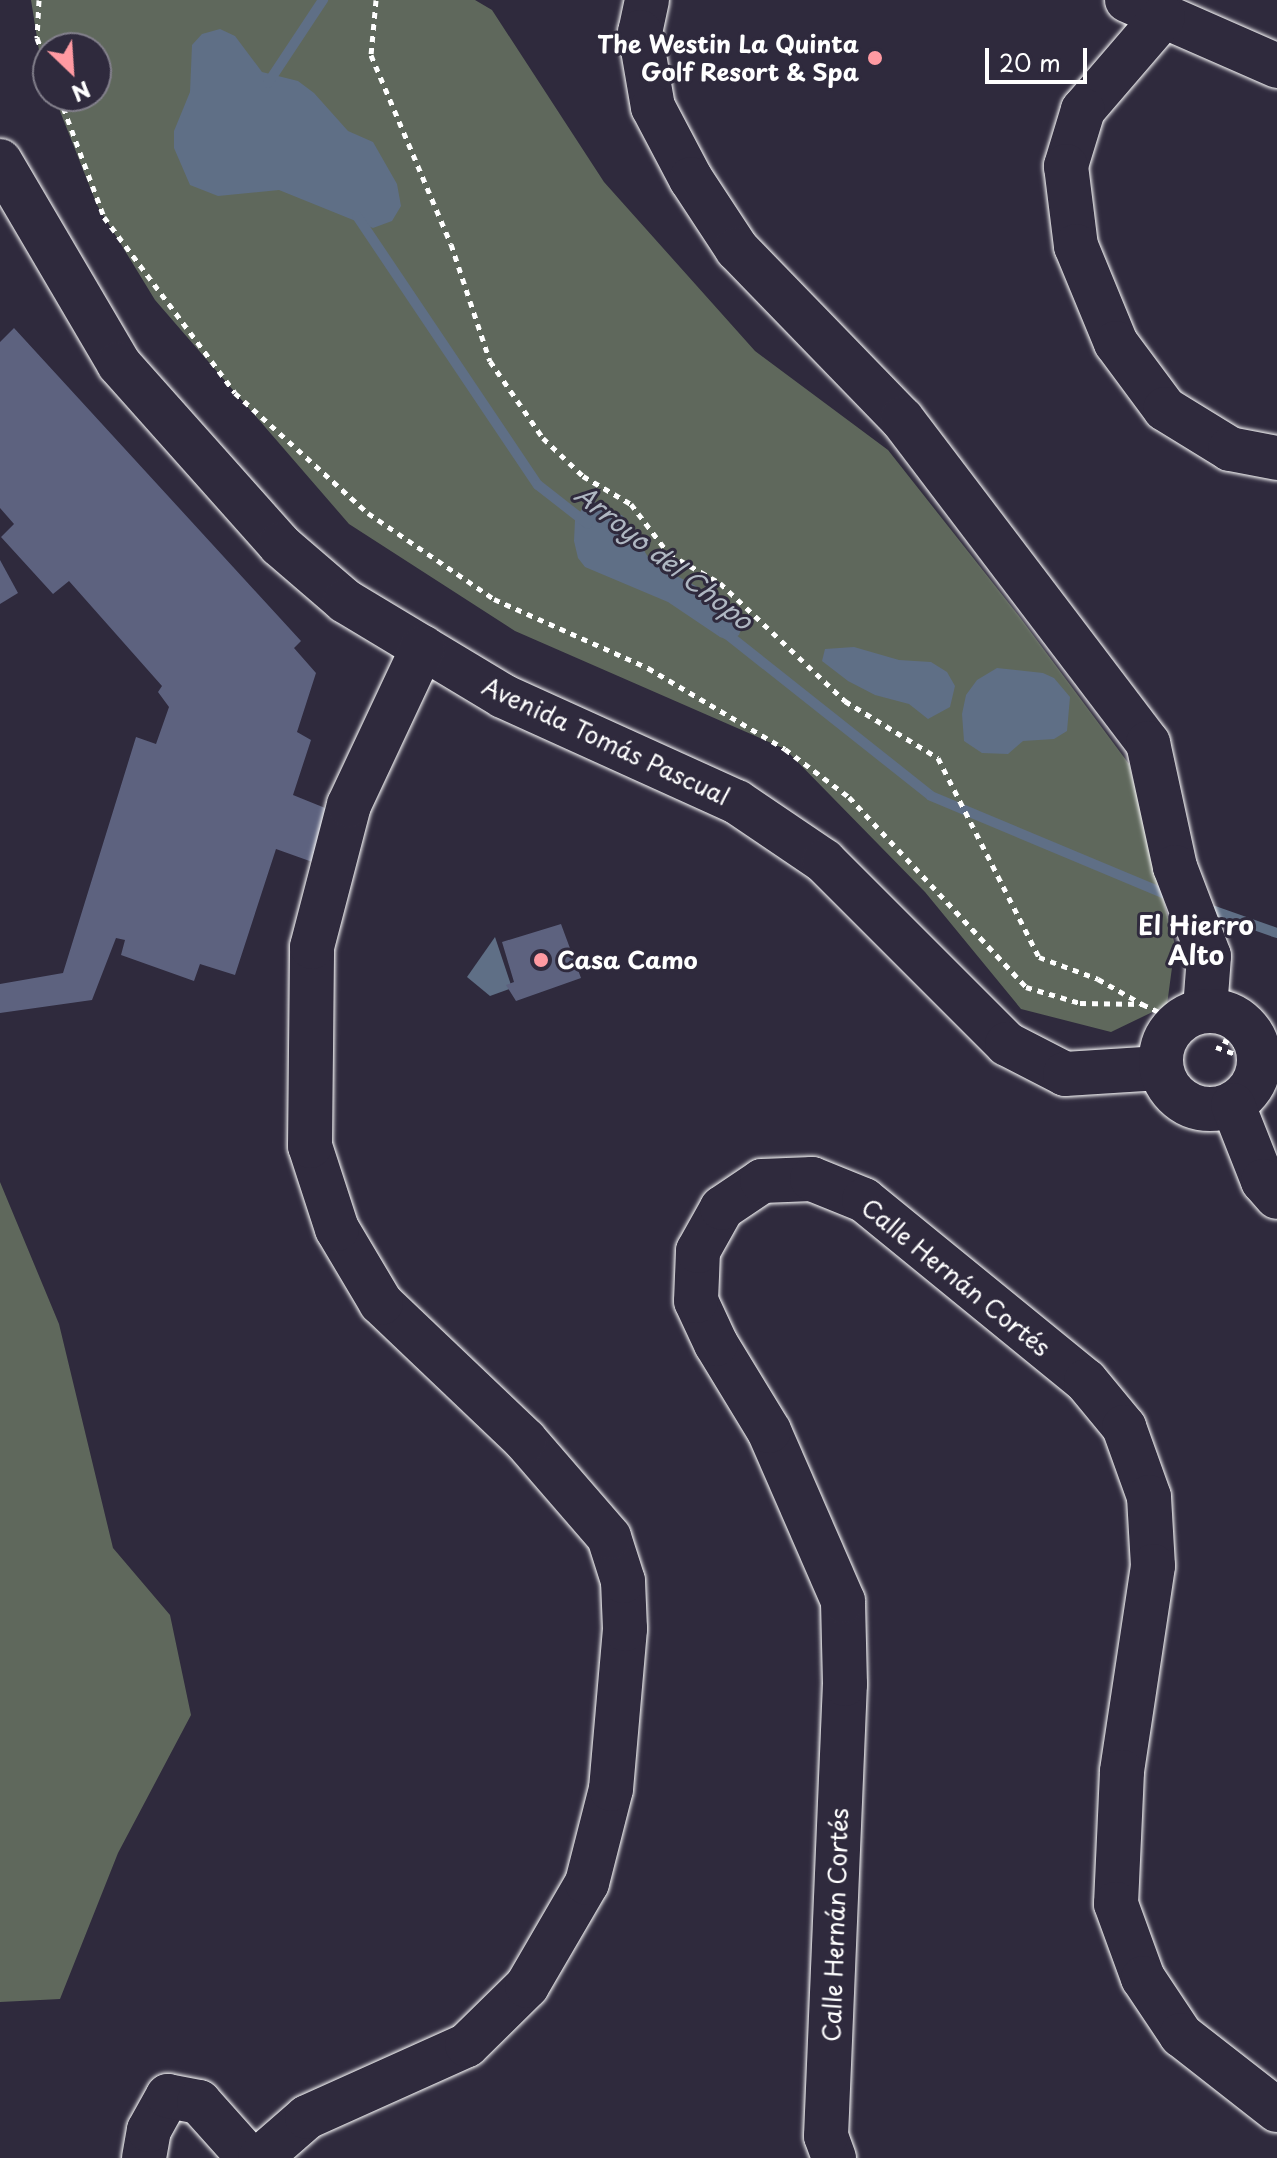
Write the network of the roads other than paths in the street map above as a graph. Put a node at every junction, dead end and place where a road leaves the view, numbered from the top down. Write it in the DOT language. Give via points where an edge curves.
graph roads {
  1 [pos="647,0"];
  2 [pos="1145,8"];
  3 [pos="1277,66"];
  4 [pos="0,161"];
  5 [pos="1277,458"];
  6 [pos="423,647"];
  7 [pos="1205,1009"];
  8 [pos="1269,1056"];
  9 [pos="1160,1068"];
  10 [pos="1233,1105"];
  11 [pos="1277,1197"];
  12 [pos="1277,2110"];
  13 [pos="144,2158"];
  14 [pos="249,2158"];
  15 [pos="260,2158"];
  16 [pos="834,2158"];
  1 -- 7 [label="street" via="640,32 653,107 737,249 902,419 1148,743 1175,867 1209,956"];
  2 -- 3 [label="street"];
  2 -- 5 [label="street" via="1083,110 1066,166 1076,246 1116,343 1165,409 1230,449"];
  4 -- 6 [label="street, Avenida Tomás Pascual" via="119,364 280,545 345,601"];
  6 -- 9 [label="street, Avenida Tomás Pascual" via="503,696 737,802 824,861 1007,1044 1065,1074"];
  6 -- 15 [label="street" via="349,805 312,947 310,1146 337,1229 381,1303 525,1440 609,1537 623,1581 625,1629 611,1789 587,1883 527,1986 467,2045 307,2117"];
  7 -- 8 [label="street" via="1245,1022"];
  7 -- 9 [label="street" via="1180,1019 1163,1040"];
  8 -- 10 [label="street" via="1254,1086"];
  9 -- 10 [label="street" via="1174,1096 1202,1110"];
  10 -- 11 [label="street" via="1263,1181"];
  12 -- 16 [label="street, Calle Hernán Cortés" via="1181,2035 1143,1978 1116,1904 1122,1772 1153,1566 1149,1497 1124,1427 1086,1381 864,1200 812,1179 762,1181 722,1208 698,1251 696,1301 769,1431 843,1601 845,1684 826,2136"];
  13 -- 14 [label="street" via="149,2130 168,2096 199,2102"];
}
